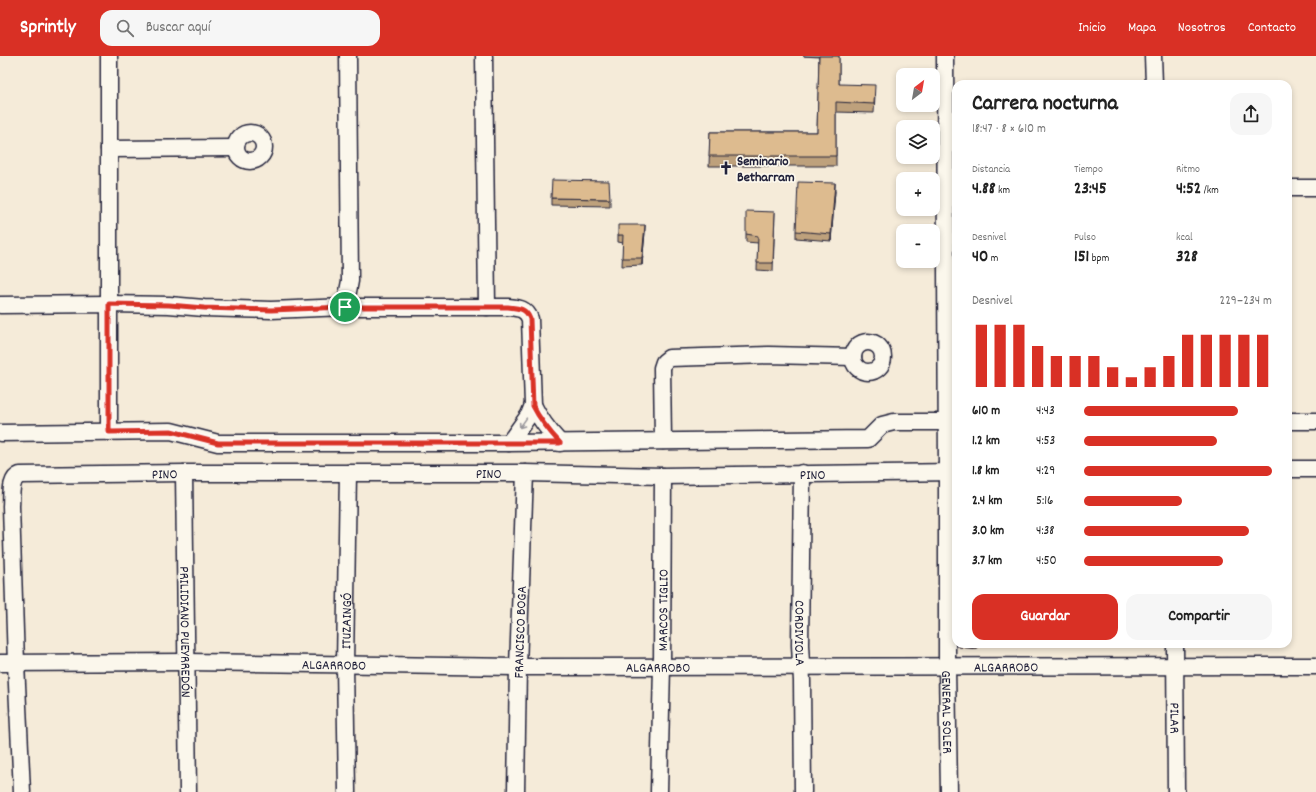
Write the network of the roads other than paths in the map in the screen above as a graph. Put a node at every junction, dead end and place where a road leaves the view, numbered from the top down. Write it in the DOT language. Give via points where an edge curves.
graph roads {
  1 [pos="109,56"];
  2 [pos="348,56"];
  3 [pos="484,56"];
  4 [pos="945,56"];
  5 [pos="1153,56"];
  6 [pos="1154,80"];
  7 [pos="235,148"];
  8 [pos="109,149"];
  9 [pos="1292,188"];
  10 [pos="1316,188"];
  11 [pos="109,304"];
  12 [pos="0,305"];
  13 [pos="345,307"];
  14 [pos="487,307"];
  15 [pos="853,357"];
  16 [pos="533,406"];
  17 [pos="1292,421"];
  18 [pos="1316,421"];
  19 [pos="946,422"];
  20 [pos="109,432"];
  21 [pos="0,433"];
  22 [pos="663,441"];
  23 [pos="560,443"];
  24 [pos="509,444"];
  25 [pos="1292,469"];
  26 [pos="1316,469"];
  27 [pos="952,472"];
  28 [pos="184,473"];
  29 [pos="348,473"];
  30 [pos="525,473"];
  31 [pos="802,473"];
  32 [pos="663,476"];
  33 [pos="6,506"];
  34 [pos="1175,648"];
  35 [pos="187,662"];
  36 [pos="8,663"];
  37 [pos="345,665"];
  38 [pos="801,666"];
  39 [pos="1175,666"];
  40 [pos="1316,666"];
  41 [pos="518,667"];
  42 [pos="662,667"];
  43 [pos="947,667"];
  44 [pos="22,792"];
  45 [pos="188,792"];
  46 [pos="347,792"];
  47 [pos="516,792"];
  48 [pos="659,792"];
  49 [pos="803,792"];
  50 [pos="949,792"];
  51 [pos="1176,792"];
  1 -- 8 [label="street"];
  2 -- 13 [label="street" via="350,282"];
  3 -- 14 [label="street"];
  4 -- 19 [label="street, GENERAL SOLER"];
  5 -- 6 [label="street"];
  7 -- 8 [label="street"];
  8 -- 11 [label="street"];
  9 -- 10 [label="street"];
  11 -- 12 [label="street"];
  11 -- 13 [label="street" via="271,310"];
  11 -- 20 [label="street"];
  13 -- 14 [label="street"];
  14 -- 16 [label="street" via="523,309 528,314"];
  15 -- 22 [label="street" via="769,355 669,358 662,368"];
  16 -- 23 [label="street"];
  16 -- 24 [label="street, one-way"];
  17 -- 18 [label="street"];
  19 -- 22 [label="street" via="894,422 882,425 868,438"];
  19 -- 27 [label="street, GENERAL SOLER"];
  20 -- 21 [label="street"];
  20 -- 24 [label="street" via="171,431 218,443"];
  22 -- 23 [label="street"];
  23 -- 24 [label="street"];
  25 -- 26 [label="street"];
  27 -- 31 [label="street, PINO"];
  27 -- 43 [label="street, GENERAL SOLER"];
  28 -- 29 [label="street, PINO"];
  28 -- 33 [label="street, PINO" via="20,475 13,482"];
  28 -- 35 [label="street, PRILIDIANO PUEYRREDÓN"];
  29 -- 30 [label="street, PINO"];
  29 -- 37 [label="street, ITUZAINGÓ"];
  30 -- 32 [label="street, PINO"];
  30 -- 41 [label="street, FRANCISCO BOGA"];
  31 -- 32 [label="street, PINO"];
  31 -- 38 [label="street, CORDIVIOLA"];
  32 -- 42 [label="street, MARCOS TIGLIO"];
  33 -- 36 [label="street"];
  34 -- 39 [label="street, PILAR"];
  35 -- 36 [label="street, ALGARROBO"];
  35 -- 37 [label="street, ALGARROBO"];
  35 -- 45 [label="street, PRILIDIANO PUEYRREDÓN"];
  36 -- 44 [label="street"];
  37 -- 41 [label="street, ALGARROBO"];
  37 -- 46 [label="street, ITUZAINGÓ"];
  38 -- 42 [label="street, ALGARROBO"];
  38 -- 43 [label="street, ALGARROBO"];
  38 -- 49 [label="street, CORDIVIOLA"];
  39 -- 40 [label="street, ALGARROBO"];
  39 -- 43 [label="street, ALGARROBO"];
  39 -- 51 [label="street, PILAR"];
  41 -- 42 [label="street, ALGARROBO"];
  41 -- 47 [label="street, FRANCISCO BOGA"];
  42 -- 48 [label="street, MARCOS TIGLIO"];
  43 -- 50 [label="street, GENERAL SOLER"];
}
